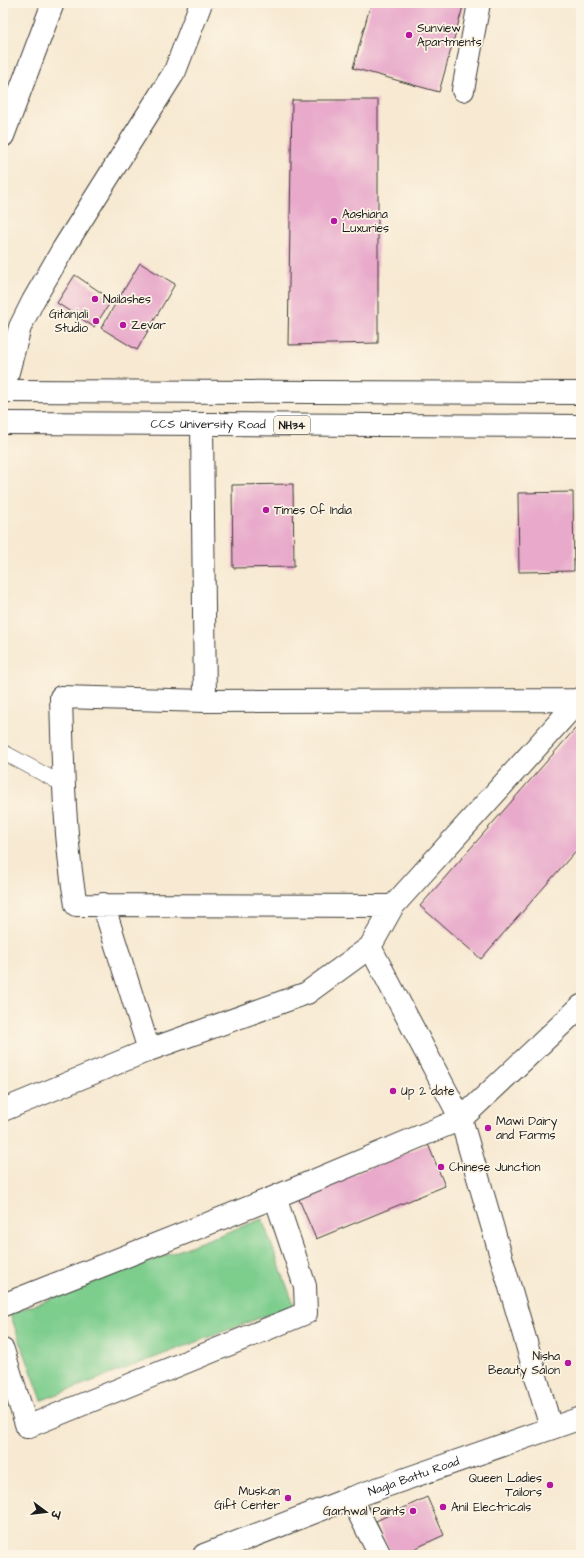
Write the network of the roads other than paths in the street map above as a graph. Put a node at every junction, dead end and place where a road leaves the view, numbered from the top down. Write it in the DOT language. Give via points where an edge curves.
graph roads {
  1 [pos="53,3"];
  2 [pos="201,3"];
  3 [pos="479,3"];
  4 [pos="463,90"];
  5 [pos="3,136"];
  6 [pos="3,391"];
  7 [pos="581,393"];
  8 [pos="3,423"];
  9 [pos="202,424"];
  10 [pos="581,426"];
  11 [pos="580,699"];
  12 [pos="206,700"];
  13 [pos="3,752"];
  14 [pos="64,785"];
  15 [pos="103,904"];
  16 [pos="393,906"];
  17 [pos="370,947"];
  18 [pos="581,1006"];
  19 [pos="149,1050"];
  20 [pos="3,1110"];
  21 [pos="461,1120"];
  22 [pos="275,1197"];
  23 [pos="3,1306"];
  24 [pos="3,1350"];
  25 [pos="581,1418"];
  26 [pos="551,1428"];
  27 [pos="351,1498"];
  28 [pos="204,1555"];
  29 [pos="380,1555"];
  1 -- 5 [label="main road"];
  2 -- 6 [label="main road" via="175,71 33,301 20,327"];
  3 -- 4 [label="main road"];
  6 -- 7 [label="main road"];
  8 -- 9 [label="main road, CCS University Road / NH34"];
  9 -- 10 [label="main road, CCS University Road / NH34"];
  9 -- 12 [label="main road"];
  11 -- 12 [label="main road"];
  11 -- 16 [label="main road"];
  12 -- 14 [label="main road" via="61,697"];
  13 -- 14 [label="lane"];
  14 -- 15 [label="main road" via="70,871 76,905"];
  15 -- 16 [label="main road"];
  15 -- 19 [label="main road"];
  16 -- 17 [label="main road"];
  17 -- 19 [label="main road" via="307,993"];
  17 -- 21 [label="main road"];
  18 -- 21 [label="main road"];
  19 -- 20 [label="main road"];
  21 -- 22 [label="main road"];
  21 -- 26 [label="main road"];
  22 -- 23 [label="main road"];
  22 -- 24 [label="main road" via="305,1286 306,1313 27,1427"];
  25 -- 26 [label="main road, Nagla Battu Road"];
  26 -- 27 [label="main road, Nagla Battu Road"];
  27 -- 28 [label="main road, Nagla Battu Road"];
  27 -- 29 [label="main road"];
}
